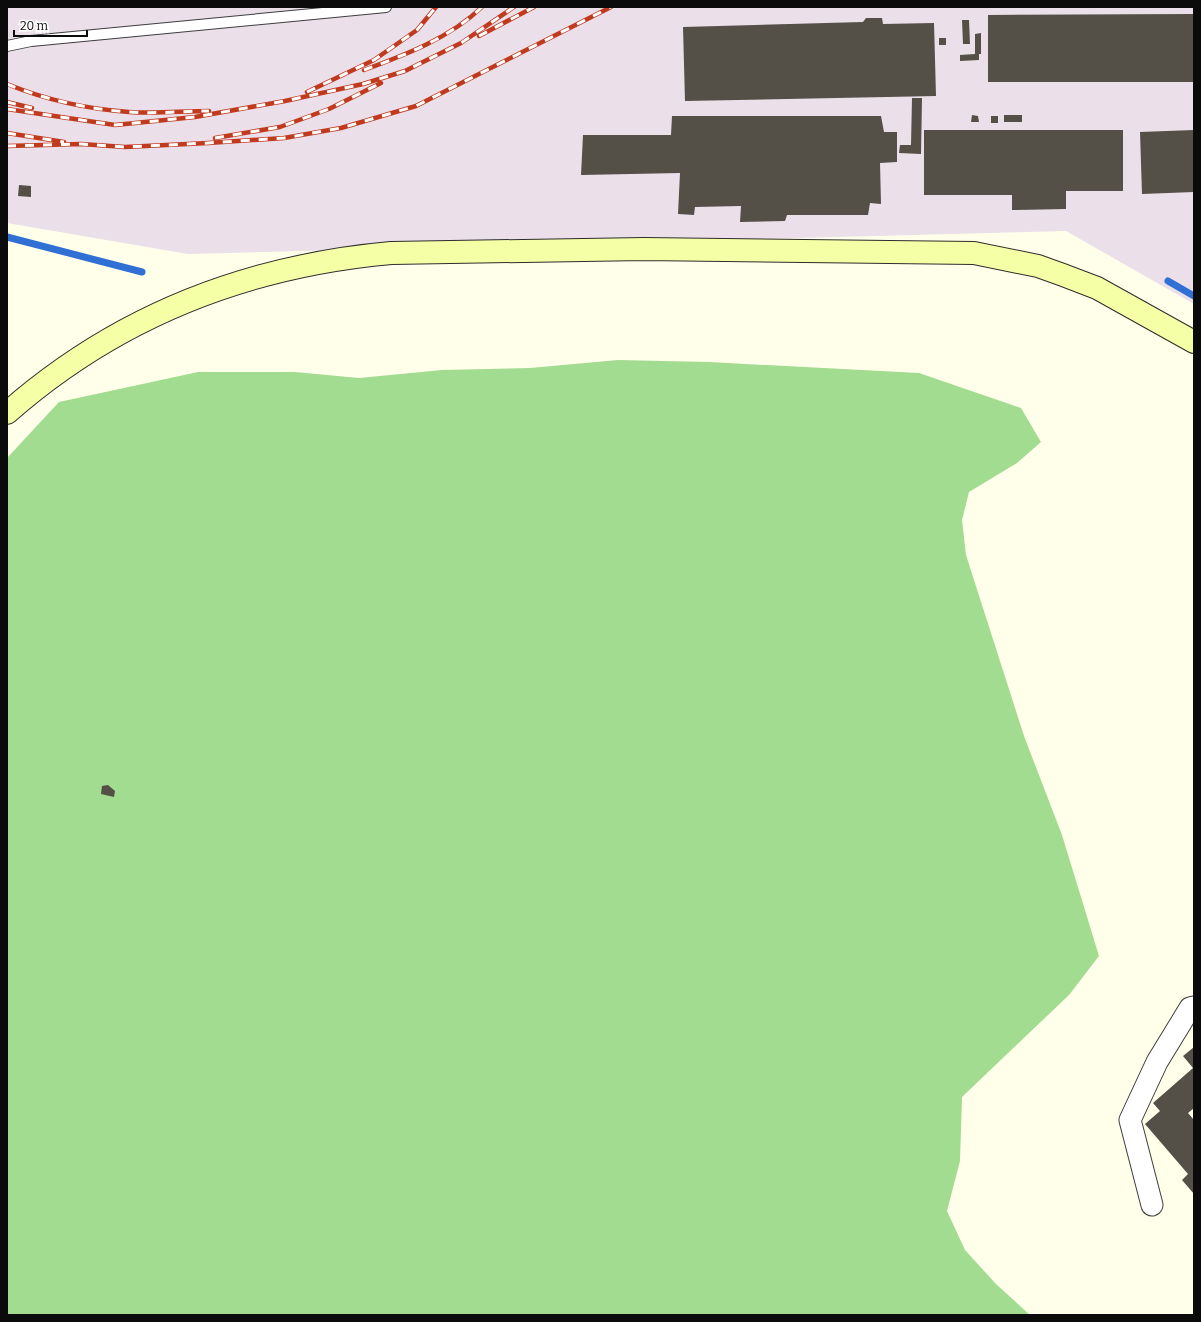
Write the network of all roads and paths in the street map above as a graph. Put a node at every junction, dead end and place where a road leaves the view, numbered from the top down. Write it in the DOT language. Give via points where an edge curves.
graph roads {
  1 [pos="386,7"];
  2 [pos="7,46"];
  3 [pos="1194,342"];
  4 [pos="7,413"];
  5 [pos="1194,1007"];
  6 [pos="1152,1205"];
  1 -- 2 [label="lane" via="32,41"];
  3 -- 4 [label="street" via="1097,288 1038,266 974,253 651,249 391,253 352,256 238,281 178,304 98,345 36,387"];
  5 -- 6 [label="street" via="1190,1008 1157,1062 1130,1120"];
}
